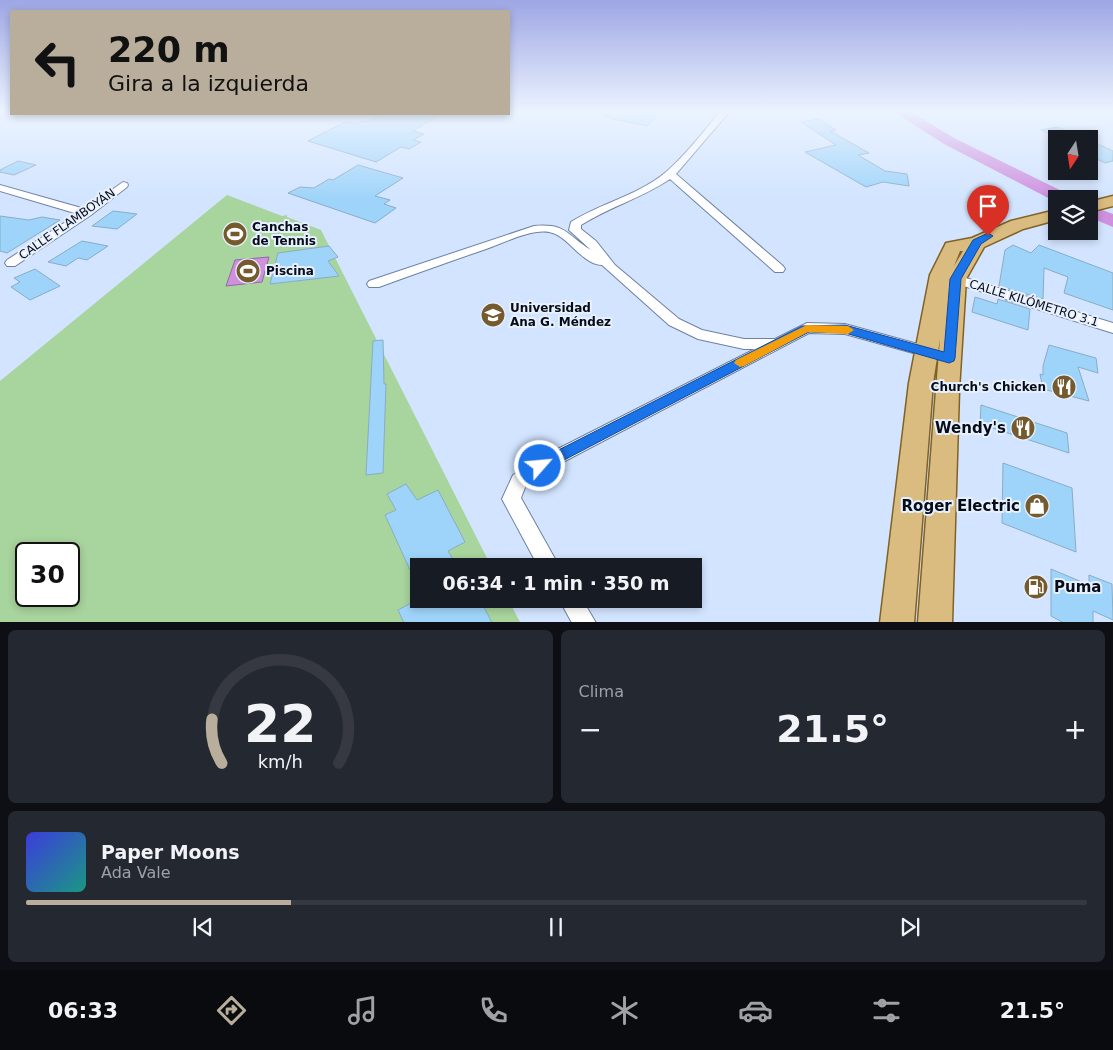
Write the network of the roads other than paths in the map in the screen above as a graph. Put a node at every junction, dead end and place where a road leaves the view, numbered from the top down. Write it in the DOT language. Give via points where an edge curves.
graph roads {
  1 [pos="699,141"];
  2 [pos="670,174"];
  3 [pos="123,185"];
  4 [pos="0,188"];
  5 [pos="1113,201"];
  6 [pos="1098,205"];
  7 [pos="87,212"];
  8 [pos="1048,217"];
  9 [pos="977,242"];
  10 [pos="12,264"];
  11 [pos="611,268"];
  12 [pos="780,269"];
  13 [pos="956,279"];
  14 [pos="374,284"];
  15 [pos="1113,328"];
  16 [pos="778,343"];
  17 [pos="938,355"];
  18 [pos="544,558"];
  19 [pos="576,608"];
  20 [pos="585,622"];
  21 [pos="897,622"];
  22 [pos="935,622"];
  1 -- 2 [label="street"];
  2 -- 11 [label="street" via="653,187 585,216 575,224 575,230 592,244"];
  2 -- 12 [label="street"];
  3 -- 7 [label="street, CALLE FLAMBOYÁN"];
  4 -- 7 [label="street"];
  5 -- 6 [label="main road"];
  7 -- 10 [label="street, CALLE FLAMBOYÁN"];
  8 -- 9 [label="main road"];
  9 -- 13 [label="main road"];
  9 -- 17 [label="main road" via="953,247 940,275"];
  11 -- 14 [label="street" via="580,249 561,232 549,228 534,229"];
  11 -- 16 [label="street" via="674,322 698,334 744,344"];
  13 -- 15 [label="street, CALLE KILÓMETRO 3.1"];
  13 -- 17 [label="main road"];
  16 -- 17 [label="street" via="807,328 845,329"];
  16 -- 18 [label="street" via="540,466 519,480 511,499"];
  17 -- 21 [label="main road" via="921,383"];
  17 -- 22 [label="main road"];
  19 -- 20 [label="street"];
}
